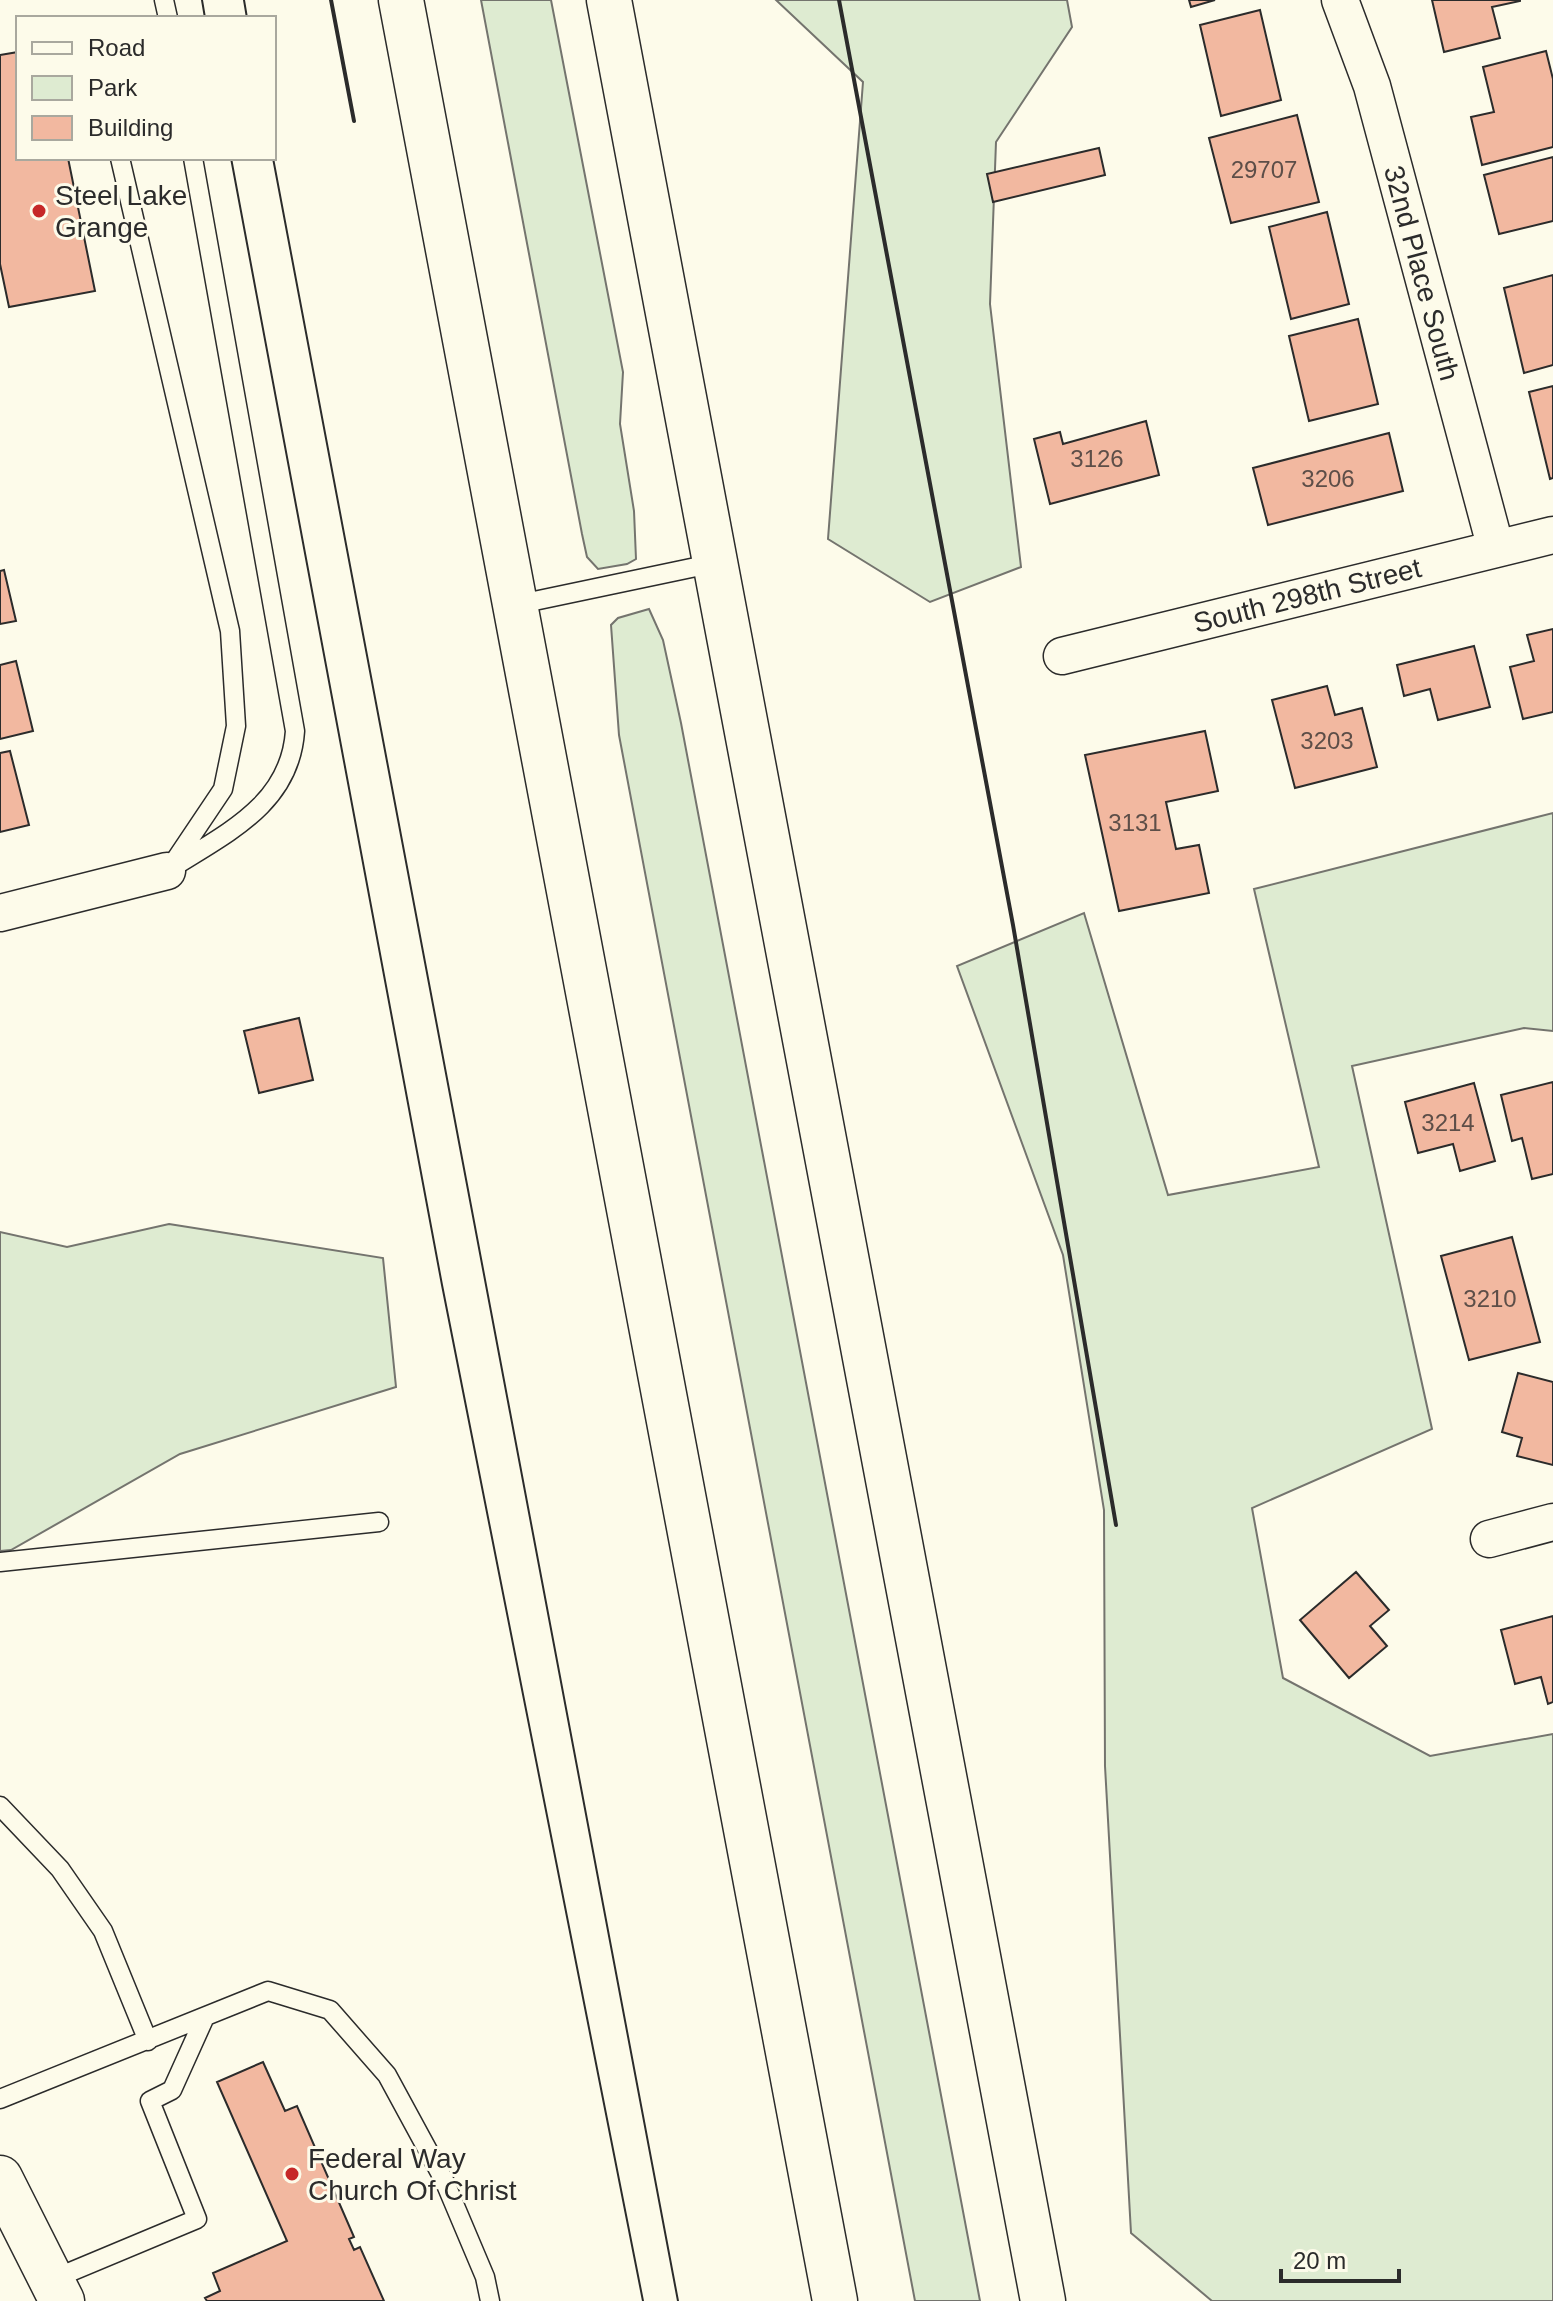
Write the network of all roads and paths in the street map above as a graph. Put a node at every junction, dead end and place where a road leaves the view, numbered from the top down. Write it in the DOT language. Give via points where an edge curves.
graph roads {
  1 [pos="401,0"];
  2 [pos="609,0"];
  3 [pos="1340,0"];
  4 [pos="120,160"];
  5 [pos="193,160"];
  6 [pos="1553,535"];
  7 [pos="1496,549"];
  8 [pos="715,563"];
  9 [pos="515,605"];
  10 [pos="1062,656"];
  11 [pos="167,871"];
  12 [pos="0,913"];
  13 [pos="379,1522"];
  14 [pos="1553,1522"];
  15 [pos="1489,1539"];
  16 [pos="0,1562"];
  17 [pos="0,1806"];
  18 [pos="204,2019"];
  19 [pos="148,2041"];
  20 [pos="0,2099"];
  21 [pos="0,2178"];
  22 [pos="56,2290"];
  23 [pos="490,2301"];
  24 [pos="835,2301"];
  25 [pos="1043,2301"];
  1 -- 9 [label="main road"];
  2 -- 8 [label="main road"];
  3 -- 7 [label="street, 32nd Place South" via="1372,86"];
  4 -- 11 [label="lane" via="230,631 236,726 223,789"];
  5 -- 11 [label="lane" via="295,731 286,774 257,813"];
  6 -- 7 [label="street, South 298th Street"];
  7 -- 10 [label="street, South 298th Street"];
  8 -- 9 [label="lane"];
  8 -- 25 [label="main road"];
  9 -- 24 [label="main road"];
  11 -- 12 [label="street"];
  13 -- 16 [label="lane"];
  14 -- 15 [label="street"];
  17 -- 19 [label="lane" via="60,1869 103,1931"];
  18 -- 19 [label="lane"];
  18 -- 22 [label="lane" via="172,2090 150,2101 197,2219"];
  18 -- 23 [label="lane" via="268,1991 330,2010 387,2075 444,2180"];
  19 -- 20 [label="lane"];
  21 -- 22 [label="main road"];
}
